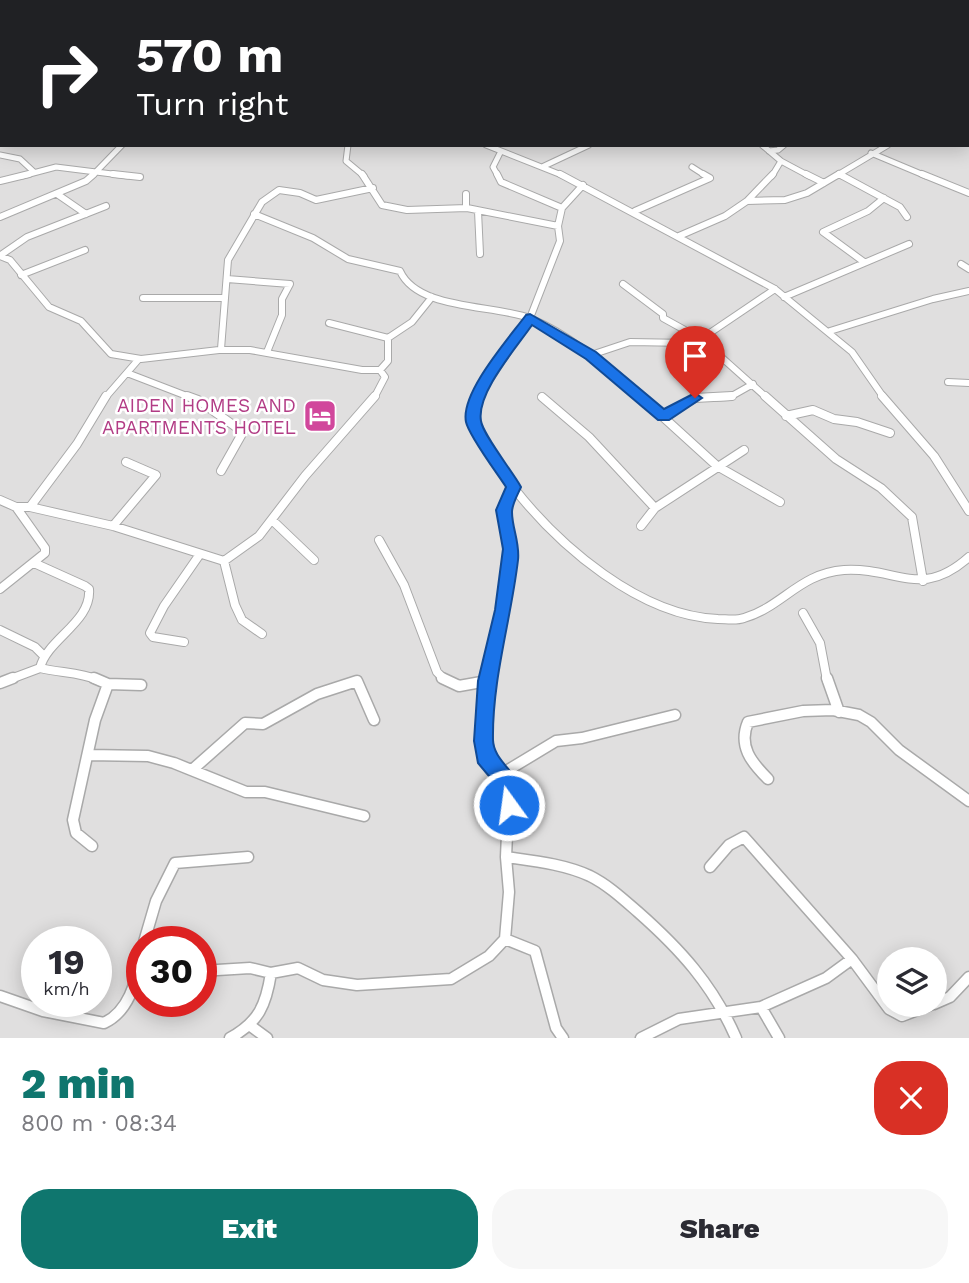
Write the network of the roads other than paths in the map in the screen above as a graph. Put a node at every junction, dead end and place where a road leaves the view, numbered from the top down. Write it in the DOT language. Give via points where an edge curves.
graph roads {
  1 [pos="120,147"];
  2 [pos="348,147"];
  3 [pos="491,147"];
  4 [pos="585,147"];
  5 [pos="764,147"];
  6 [pos="782,147"];
  7 [pos="884,147"];
  8 [pos="501,151"];
  9 [pos="769,151"];
  10 [pos="871,153"];
  11 [pos="0,155"];
  12 [pos="781,161"];
  13 [pos="542,167"];
  14 [pos="692,167"];
  15 [pos="96,171"];
  16 [pos="34,172"];
  17 [pos="839,174"];
  18 [pos="140,177"];
  19 [pos="0,181"];
  20 [pos="824,183"];
  21 [pos="583,185"];
  22 [pos="373,188"];
  23 [pos="969,193"];
  24 [pos="57,194"];
  25 [pos="466,194"];
  26 [pos="884,198"];
  27 [pos="747,201"];
  28 [pos="466,205"];
  29 [pos="106,206"];
  30 [pos="562,208"];
  31 [pos="478,211"];
  32 [pos="635,211"];
  33 [pos="86,214"];
  34 [pos="254,214"];
  35 [pos="0,217"];
  36 [pos="907,217"];
  37 [pos="558,226"];
  38 [pos="679,236"];
  39 [pos="909,243"];
  40 [pos="85,250"];
  41 [pos="480,254"];
  42 [pos="0,256"];
  43 [pos="864,262"];
  44 [pos="961,264"];
  45 [pos="969,268"];
  46 [pos="21,275"];
  47 [pos="227,279"];
  48 [pos="623,284"];
  49 [pos="775,289"];
  50 [pos="969,291"];
  51 [pos="432,297"];
  52 [pos="785,297"];
  53 [pos="143,298"];
  54 [pos="224,298"];
  55 [pos="530,318"];
  56 [pos="329,323"];
  57 [pos="830,331"];
  58 [pos="388,338"];
  59 [pos="701,339"];
  60 [pos="220,349"];
  61 [pos="267,352"];
  62 [pos="591,355"];
  63 [pos="138,360"];
  64 [pos="380,370"];
  65 [pos="127,373"];
  66 [pos="948,382"];
  67 [pos="969,383"];
  68 [pos="753,384"];
  69 [pos="542,397"];
  70 [pos="663,416"];
  71 [pos="786,416"];
  72 [pos="890,433"];
  73 [pos="744,450"];
  74 [pos="127,462"];
  75 [pos="717,466"];
  76 [pos="221,471"];
  77 [pos="513,487"];
  78 [pos="0,500"];
  79 [pos="780,502"];
  80 [pos="16,507"];
  81 [pos="30,507"];
  82 [pos="655,508"];
  83 [pos="969,511"];
  84 [pos="272,520"];
  85 [pos="113,526"];
  86 [pos="641,526"];
  87 [pos="379,540"];
  88 [pos="200,554"];
  89 [pos="969,557"];
  90 [pos="314,560"];
  91 [pos="224,561"];
  92 [pos="34,563"];
  93 [pos="923,581"];
  94 [pos="0,589"];
  95 [pos="803,613"];
  96 [pos="0,629"];
  97 [pos="262,634"];
  98 [pos="184,642"];
  99 [pos="43,655"];
  100 [pos="40,667"];
  101 [pos="487,681"];
  102 [pos="0,683"];
  103 [pos="108,684"];
  104 [pos="141,685"];
  105 [pos="839,712"];
  106 [pos="675,715"];
  107 [pos="374,720"];
  108 [pos="89,755"];
  109 [pos="192,770"];
  110 [pos="504,776"];
  111 [pos="768,779"];
  112 [pos="969,801"];
  113 [pos="364,816"];
  114 [pos="92,846"];
  115 [pos="506,856"];
  116 [pos="248,857"];
  117 [pos="710,867"];
  118 [pos="148,926"];
  119 [pos="505,939"];
  120 [pos="852,959"];
  121 [pos="217,970"];
  122 [pos="271,973"];
  123 [pos="969,977"];
  124 [pos="877,993"];
  125 [pos="0,996"];
  126 [pos="947,998"];
  127 [pos="126,1001"];
  128 [pos="761,1007"];
  129 [pos="725,1010"];
  130 [pos="252,1027"];
  131 [pos="230,1038"];
  132 [pos="267,1038"];
  133 [pos="563,1038"];
  134 [pos="641,1038"];
  135 [pos="736,1038"];
  136 [pos="779,1038"];
  1 -- 15 [label="street"];
  2 -- 22 [label="street" via="346,161"];
  3 -- 8 [label="street"];
  4 -- 13 [label="street"];
  5 -- 9 [label="street"];
  6 -- 9 [label="street"];
  7 -- 10 [label="street"];
  8 -- 13 [label="street"];
  8 -- 30 [label="street" via="493,167 502,182"];
  9 -- 12 [label="street"];
  10 -- 17 [label="street"];
  10 -- 23 [label="street"];
  11 -- 16 [label="street" via="20,159"];
  12 -- 20 [label="street"];
  12 -- 27 [label="street"];
  13 -- 21 [label="street"];
  14 -- 32 [label="street" via="710,178"];
  15 -- 16 [label="street" via="56,167"];
  15 -- 18 [label="street"];
  15 -- 24 [label="street" via="86,181"];
  16 -- 19 [label="street"];
  17 -- 20 [label="street"];
  17 -- 26 [label="street"];
  20 -- 27 [label="street" via="785,200"];
  21 -- 30 [label="street"];
  21 -- 32 [label="street"];
  22 -- 28 [label="street" via="382,205 396,210"];
  22 -- 34 [label="street" via="316,200 279,190 262,201"];
  24 -- 33 [label="street"];
  24 -- 35 [label="street"];
  25 -- 28 [label="street"];
  26 -- 36 [label="street"];
  26 -- 43 [label="street" via="868,211 823,232"];
  27 -- 38 [label="street"];
  28 -- 31 [label="street"];
  29 -- 33 [label="street"];
  30 -- 37 [label="street"];
  31 -- 37 [label="street"];
  31 -- 41 [label="street"];
  32 -- 38 [label="street"];
  33 -- 42 [label="street" via="27,237"];
  34 -- 47 [label="street" via="229,260"];
  34 -- 51 [label="street" via="313,238 348,259 400,271 417,292"];
  37 -- 55 [label="street" via="560,241 554,262"];
  38 -- 49 [label="street"];
  39 -- 43 [label="street"];
  40 -- 46 [label="street"];
  42 -- 46 [label="street" via="10,260"];
  43 -- 52 [label="street"];
  44 -- 45 [label="street"];
  46 -- 63 [label="street" via="54,311 89,327 107,352"];
  47 -- 54 [label="street"];
  47 -- 61 [label="street" via="290,284"];
  48 -- 59 [label="street" via="663,318"];
  49 -- 52 [label="street"];
  49 -- 59 [label="street"];
  50 -- 57 [label="street"];
  51 -- 55 [label="street"];
  51 -- 58 [label="street" via="412,322"];
  52 -- 57 [label="street"];
  53 -- 54 [label="street"];
  54 -- 60 [label="street"];
  55 -- 62 [label="street"];
  55 -- 77 [label="street" via="474,407 474,423"];
  56 -- 58 [label="street"];
  57 -- 83 [label="street" via="916,432"];
  58 -- 64 [label="street" via="388,361"];
  59 -- 62 [label="street" via="630,342"];
  59 -- 68 [label="street"];
  60 -- 61 [label="street"];
  60 -- 63 [label="street"];
  61 -- 64 [label="street"];
  62 -- 70 [label="street"];
  63 -- 65 [label="street"];
  64 -- 84 [label="street" via="385,377 378,392"];
  65 -- 76 [label="street" via="198,400 243,432"];
  65 -- 81 [label="street"];
  66 -- 67 [label="street"];
  68 -- 70 [label="street" via="730,397 695,398"];
  68 -- 71 [label="street"];
  69 -- 82 [label="street" via="589,437"];
  70 -- 75 [label="street"];
  71 -- 72 [label="street" via="813,410"];
  71 -- 93 [label="street" via="912,517"];
  73 -- 75 [label="street"];
  74 -- 85 [label="street" via="156,475"];
  75 -- 79 [label="street"];
  75 -- 82 [label="street"];
  77 -- 93 [label="street" via="548,529 589,561 654,604 678,614 743,619 795,584 847,569"];
  77 -- 101 [label="street" via="504,510 511,549 504,610"];
  78 -- 80 [label="street"];
  80 -- 81 [label="street"];
  80 -- 92 [label="street" via="45,548"];
  81 -- 85 [label="street"];
  82 -- 86 [label="street"];
  84 -- 90 [label="street"];
  84 -- 91 [label="street" via="250,544"];
  85 -- 88 [label="street"];
  87 -- 101 [label="street" via="404,584 443,681 453,686"];
  88 -- 91 [label="street"];
  88 -- 98 [label="street" via="150,633"];
  89 -- 93 [label="street" via="942,579"];
  91 -- 97 [label="street" via="235,605 243,620"];
  92 -- 94 [label="street"];
  92 -- 99 [label="street" via="90,592 66,635"];
  95 -- 105 [label="street" via="820,643"];
  96 -- 99 [label="street"];
  99 -- 100 [label="street"];
  100 -- 102 [label="street"];
  100 -- 103 [label="street" via="84,674"];
  101 -- 110 [label="street" via="485,757"];
  103 -- 104 [label="street"];
  103 -- 108 [label="street"];
  105 -- 111 [label="street" via="785,712 748,722 743,731 748,760"];
  105 -- 112 [label="street" via="868,720 897,749"];
  106 -- 110 [label="street" via="556,741"];
  107 -- 109 [label="street" via="360,684 350,681 263,724 245,723"];
  108 -- 109 [label="street" via="148,757"];
  108 -- 114 [label="street" via="73,820 76,833"];
  109 -- 113 [label="street" via="246,792"];
  110 -- 115 [label="street" via="509,788"];
  115 -- 119 [label="street"];
  115 -- 129 [label="street" via="568,868 614,891 694,964"];
  116 -- 118 [label="street" via="175,863"];
  117 -- 120 [label="street" via="744,837"];
  119 -- 122 [label="street" via="488,956 451,979 357,985 323,980 298,968"];
  119 -- 133 [label="street" via="535,951 556,1028"];
  120 -- 124 [label="street"];
  120 -- 128 [label="street" via="826,978"];
  121 -- 122 [label="street" via="250,968"];
  122 -- 130 [label="street" via="267,1003"];
  123 -- 126 [label="street"];
  125 -- 127 [label="street" via="43,1011 104,1023 114,1020"];
  128 -- 129 [label="street"];
  128 -- 136 [label="street"];
  129 -- 134 [label="street" via="679,1019"];
  129 -- 135 [label="street"];
  130 -- 131 [label="street"];
  130 -- 132 [label="street"];
}
